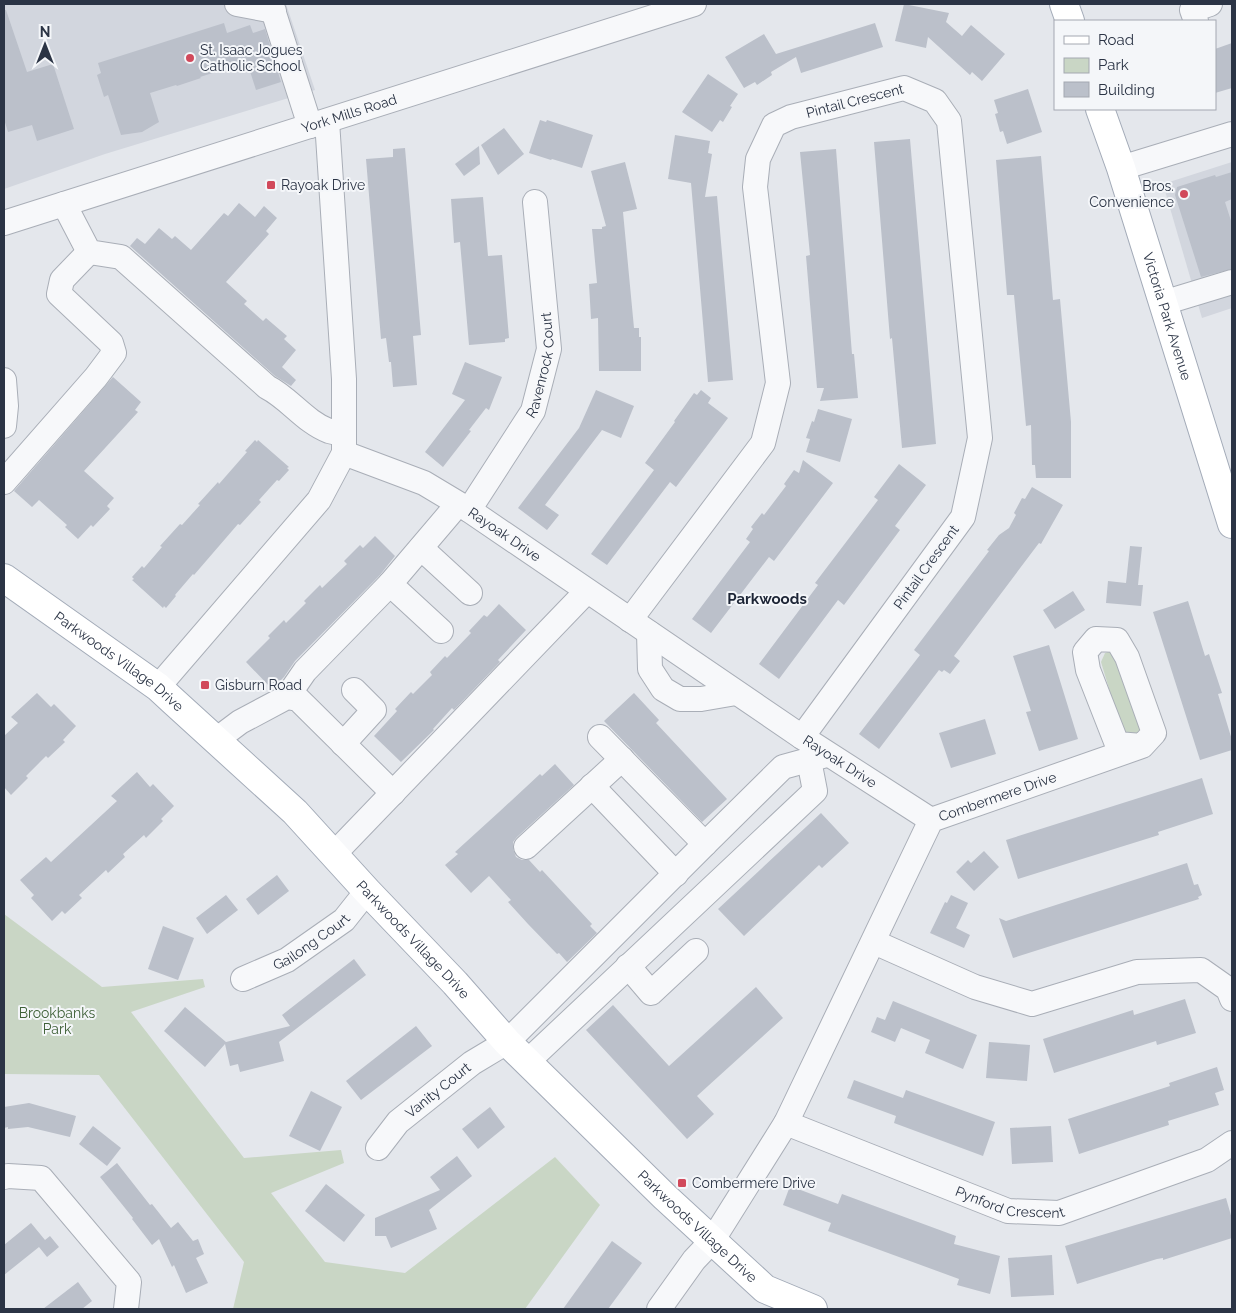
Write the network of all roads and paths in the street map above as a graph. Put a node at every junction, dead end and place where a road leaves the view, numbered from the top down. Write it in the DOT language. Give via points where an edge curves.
graph roads {
  1 [pos="237,4"];
  2 [pos="694,4"];
  3 [pos="1064,4"];
  4 [pos="1210,4"];
  5 [pos="273,7"];
  6 [pos="1070,20"];
  7 [pos="1196,20"];
  8 [pos="1100,110"];
  9 [pos="318,123"];
  10 [pos="1231,140"];
  11 [pos="1121,168"];
  12 [pos="534,202"];
  13 [pos="64,204"];
  14 [pos="4,223"];
  15 [pos="89,252"];
  16 [pos="1232,282"];
  17 [pos="1163,303"];
  18 [pos="4,380"];
  19 [pos="4,426"];
  20 [pos="344,443"];
  21 [pos="4,482"];
  22 [pos="463,507"];
  23 [pos="1232,524"];
  24 [pos="421,548"];
  25 [pos="4,578"];
  26 [pos="390,584"];
  27 [pos="587,590"];
  28 [pos="470,593"];
  29 [pos="639,627"];
  30 [pos="440,631"];
  31 [pos="158,687"];
  32 [pos="354,690"];
  33 [pos="736,693"];
  34 [pos="288,697"];
  35 [pos="600,737"];
  36 [pos="802,737"];
  37 [pos="216,740"];
  38 [pos="343,744"];
  39 [pos="1142,746"];
  40 [pos="818,757"];
  41 [pos="622,759"];
  42 [pos="592,786"];
  43 [pos="393,793"];
  44 [pos="931,820"];
  45 [pos="705,844"];
  46 [pos="526,846"];
  47 [pos="334,855"];
  48 [pos="676,874"];
  49 [pos="366,891"];
  50 [pos="874,942"];
  51 [pos="696,951"];
  52 [pos="628,966"];
  53 [pos="243,979"];
  54 [pos="1232,999"];
  55 [pos="507,1042"];
  56 [pos="527,1062"];
  57 [pos="786,1123"];
  58 [pos="1232,1143"];
  59 [pos="378,1148"];
  60 [pos="4,1177"];
  61 [pos="712,1241"];
  62 [pos="126,1309"];
  63 [pos="658,1309"];
  64 [pos="813,1309"];
  1 -- 5 [label="street"];
  2 -- 9 [label="street, York Mills Road"];
  3 -- 6 [label="main road"];
  4 -- 7 [label="street" via="1192,10"];
  5 -- 9 [label="street"];
  8 -- 11 [label="main road, Victoria Park Avenue"];
  9 -- 13 [label="street, York Mills Road"];
  9 -- 20 [label="street" via="344,379"];
  10 -- 11 [label="street"];
  11 -- 17 [label="main road, Victoria Park Avenue"];
  12 -- 22 [label="street, Ravenrock Court" via="549,349 532,411"];
  13 -- 14 [label="street, York Mills Road"];
  13 -- 15 [label="street"];
  15 -- 20 [label="street, Rayoak Drive" via="121,257 267,387"];
  15 -- 21 [label="street" via="62,280 59,294 110,343 114,353"];
  16 -- 17 [label="street"];
  17 -- 23 [label="main road, Victoria Park Avenue"];
  18 -- 19 [label="street"];
  20 -- 22 [label="street, Rayoak Drive" via="424,483"];
  20 -- 31 [label="street" via="319,500"];
  22 -- 24 [label="street, Ravenrock Court"];
  22 -- 27 [label="street, Rayoak Drive"];
  24 -- 26 [label="street, Ravenrock Court"];
  24 -- 28 [label="street"];
  25 -- 31 [label="main road, Parkwoods Village Drive"];
  26 -- 30 [label="street"];
  26 -- 34 [label="street, Ravenrock Court" via="305,671"];
  27 -- 29 [label="street, Rayoak Drive"];
  27 -- 43 [label="street"];
  29 -- 33 [label="street, Rayoak Drive"];
  29 -- 33 [label="street" via="650,669 663,688 680,699"];
  29 -- 36 [label="street, Pintail Crescent" via="763,443 778,382 755,187 758,159 774,125 791,117 904,88 935,101 948,121 980,438 963,516"];
  31 -- 37 [label="main road, Parkwoods Village Drive"];
  32 -- 38 [label="street" via="374,710"];
  33 -- 36 [label="street, Rayoak Drive"];
  34 -- 37 [label="street" via="240,722"];
  34 -- 38 [label="street" via="298,699"];
  35 -- 41 [label="street"];
  36 -- 40 [label="street, Rayoak Drive"];
  37 -- 47 [label="main road, Parkwoods Village Drive" via="295,812"];
  38 -- 43 [label="street"];
  39 -- 44 [label="street, Combermere Drive"];
  40 -- 44 [label="street, Rayoak Drive"];
  40 -- 45 [label="street, Vanity Court" via="783,767"];
  40 -- 52 [label="street" via="815,791"];
  41 -- 42 [label="street"];
  41 -- 45 [label="street"];
  42 -- 46 [label="street"];
  42 -- 48 [label="street"];
  43 -- 47 [label="street"];
  44 -- 50 [label="street, Combermere Drive"];
  45 -- 48 [label="street, Vanity Court"];
  47 -- 49 [label="main road, Parkwoods Village Drive"];
  48 -- 55 [label="street, Vanity Court"];
  49 -- 53 [label="street, Gailong Court" via="336,926 288,960"];
  49 -- 55 [label="main road, Parkwoods Village Drive"];
  50 -- 54 [label="street" via="974,987 1032,1004 1137,972 1201,970 1228,989"];
  50 -- 57 [label="street, Combermere Drive"];
  51 -- 52 [label="street" via="651,993"];
  52 -- 56 [label="street"];
  55 -- 56 [label="main road, Parkwoods Village Drive"];
  55 -- 59 [label="street, Vanity Court" via="472,1063 398,1122"];
  56 -- 61 [label="main road, Parkwoods Village Drive"];
  57 -- 58 [label="street, Pynford Crescent" via="1008,1211 1058,1213 1207,1160"];
  57 -- 61 [label="street, Combermere Drive"];
  60 -- 62 [label="street" via="41,1178 129,1282"];
  61 -- 63 [label="street, Combermere Drive"];
  61 -- 64 [label="main road, Parkwoods Village Drive" via="766,1290"];
}
